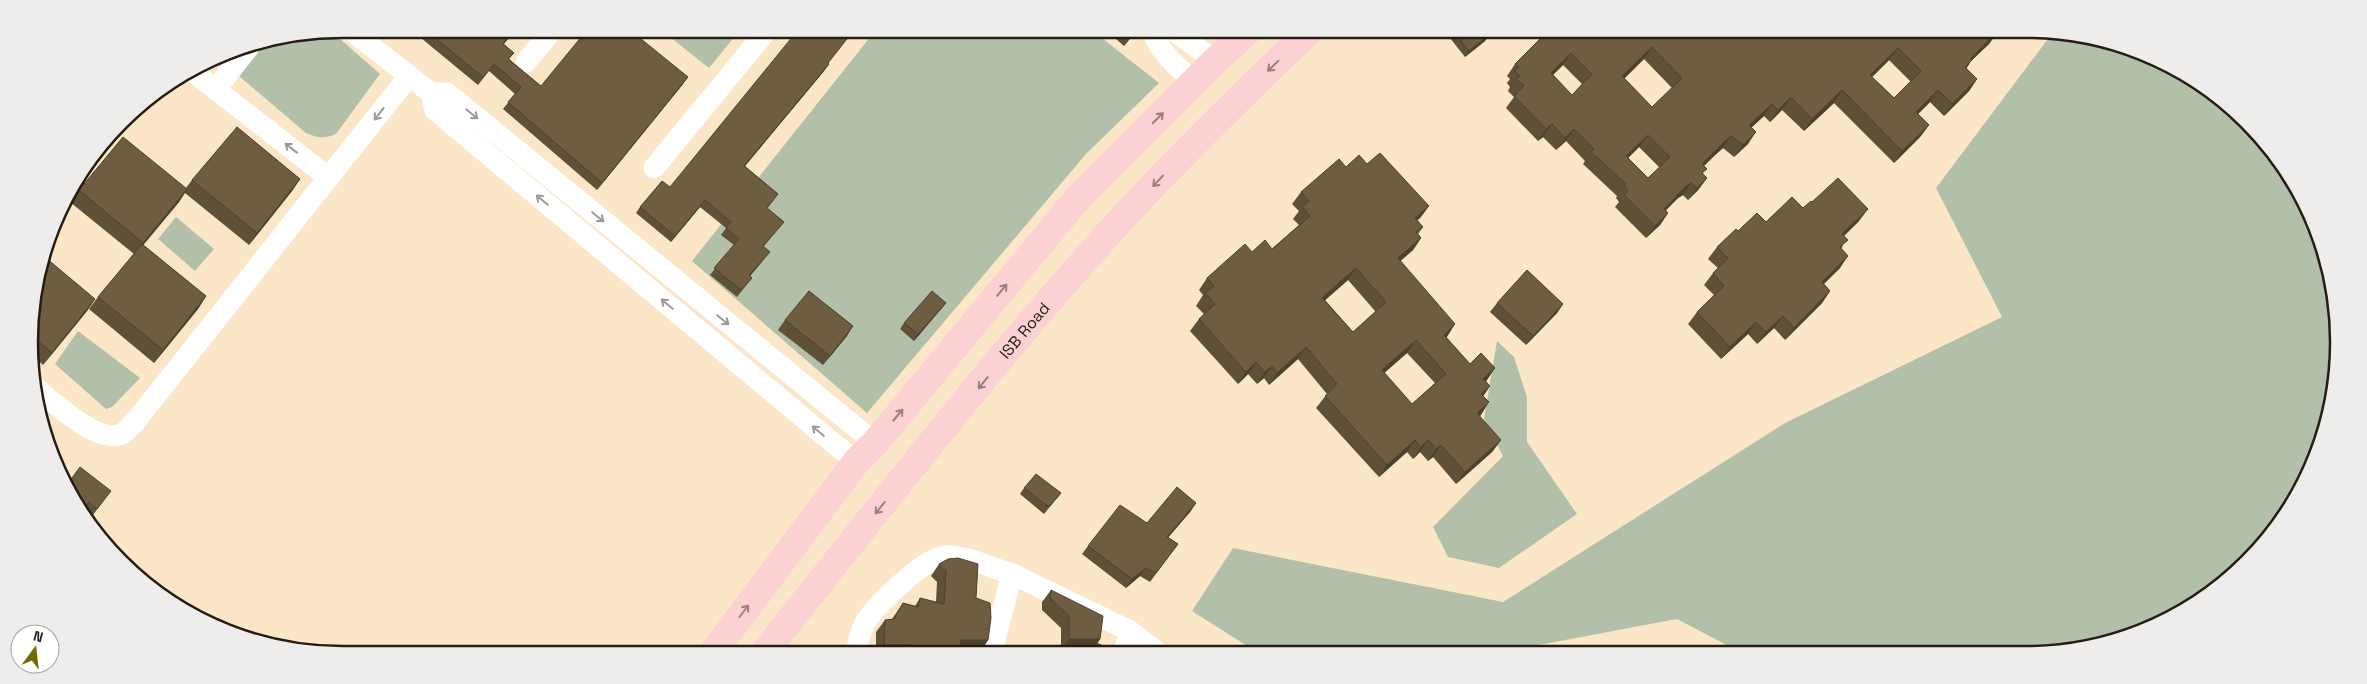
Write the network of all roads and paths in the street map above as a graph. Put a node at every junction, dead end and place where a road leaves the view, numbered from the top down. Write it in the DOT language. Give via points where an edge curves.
graph roads {
  1 [pos="360,38"];
  2 [pos="546,38"];
  3 [pos="760,38"];
  4 [pos="1156,38"];
  5 [pos="1184,38"];
  6 [pos="1240,38"];
  7 [pos="1302,38"];
  8 [pos="243,54"];
  9 [pos="1214,61"];
  10 [pos="526,62"];
  11 [pos="197,74"];
  12 [pos="409,76"];
  13 [pos="1194,81"];
  14 [pos="216,89"];
  15 [pos="431,93"];
  16 [pos="654,168"];
  17 [pos="329,178"];
  18 [pos="42,392"];
  19 [pos="875,443"];
  20 [pos="856,462"];
  21 [pos="1012,574"];
  22 [pos="1130,631"];
  23 [pos="718,646"];
  24 [pos="769,646"];
  25 [pos="858,646"];
  26 [pos="993,646"];
  27 [pos="1126,646"];
  28 [pos="1150,646"];
  1 -- 12 [label="street"];
  2 -- 10 [label="street"];
  3 -- 16 [label="street"];
  4 -- 13 [label="street" via="1170,60"];
  5 -- 9 [label="street"];
  6 -- 9 [label="main road"];
  7 -- 24 [label="main road, ISB Road, one-way" via="1169,169 1090,254"];
  8 -- 14 [label="street"];
  9 -- 13 [label="main road"];
  11 -- 14 [label="street"];
  12 -- 15 [label="street"];
  12 -- 17 [label="street, one-way"];
  19 -- 13 [label="main road, one-way" via="1078,198"];
  17 -- 14 [label="street, one-way"];
  15 -- 19 [label="street, one-way" via="447,93"];
  20 -- 15 [label="street, one-way" via="435,110"];
  17 -- 18 [label="street" via="135,422 121,435 106,436 92,430"];
  19 -- 20 [label="main road"];
  23 -- 20 [label="main road, one-way"];
  21 -- 22 [label="street"];
  21 -- 25 [label="street" via="961,558 944,556 932,560 895,588 878,606 866,622"];
  21 -- 26 [label="street"];
  22 -- 27 [label="street"];
  22 -- 28 [label="street"];
}
